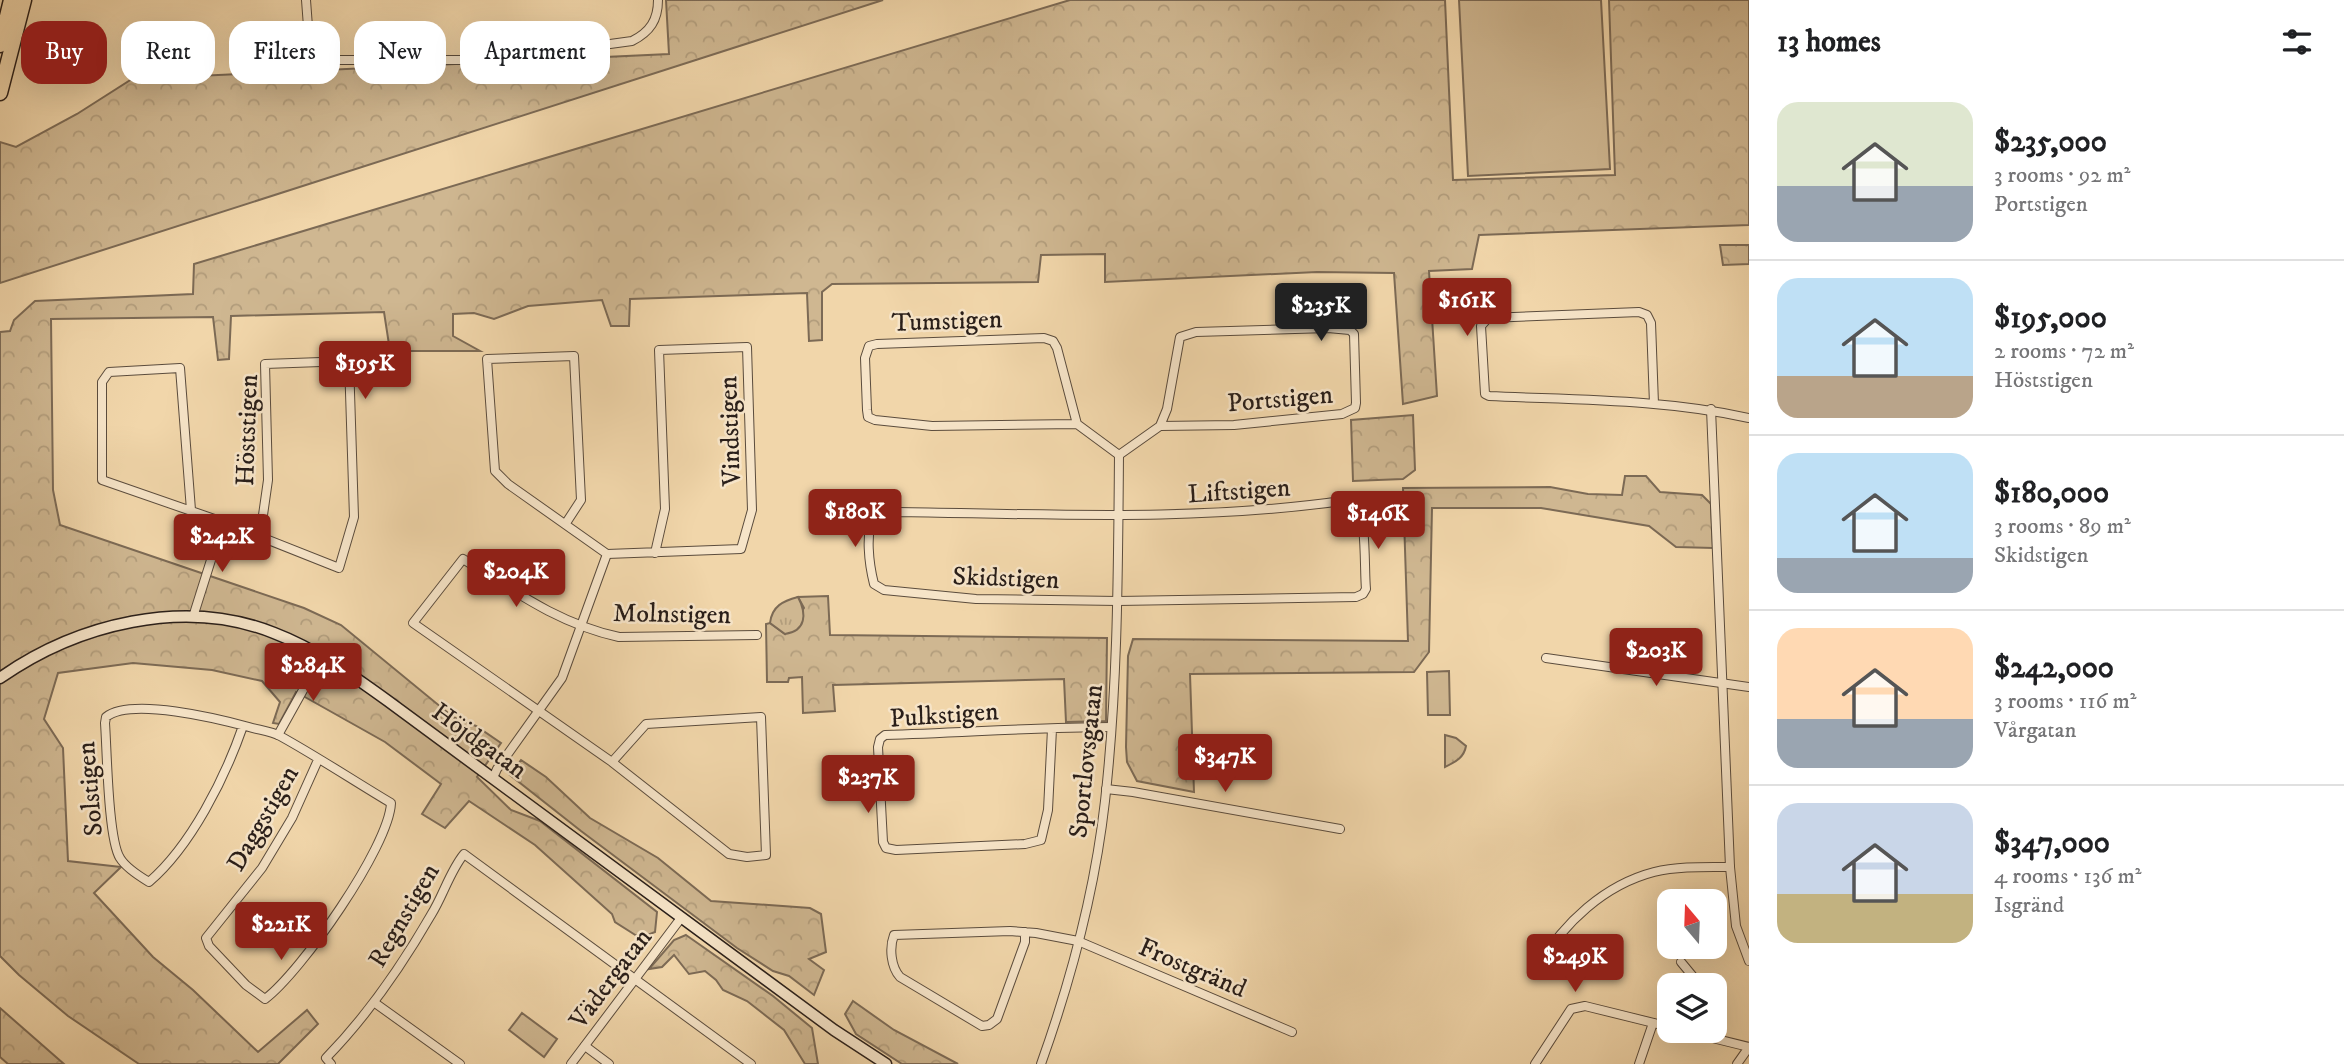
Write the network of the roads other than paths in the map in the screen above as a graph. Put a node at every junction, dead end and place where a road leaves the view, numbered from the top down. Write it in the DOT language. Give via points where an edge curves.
graph roads {
  1 [pos="10,0"];
  2 [pos="24,0"];
  3 [pos="306,0"];
  4 [pos="658,0"];
  5 [pos="0,45"];
  6 [pos="0,93"];
  7 [pos="1654,404"];
  8 [pos="1711,409"];
  9 [pos="1749,418"];
  10 [pos="1077,424"];
  11 [pos="1160,426"];
  12 [pos="1119,455"];
  13 [pos="191,510"];
  14 [pos="1118,514"];
  15 [pos="223,522"];
  16 [pos="566,523"];
  17 [pos="260,536"];
  18 [pos="655,553"];
  19 [pos="607,554"];
  20 [pos="1118,601"];
  21 [pos="193,617"];
  22 [pos="581,625"];
  23 [pos="757,635"];
  24 [pos="322,656"];
  25 [pos="1546,658"];
  26 [pos="0,678"];
  27 [pos="1724,684"];
  28 [pos="1749,687"];
  29 [pos="538,712"];
  30 [pos="243,726"];
  31 [pos="1111,727"];
  32 [pos="1052,729"];
  33 [pos="278,735"];
  34 [pos="318,760"];
  35 [pos="612,762"];
  36 [pos="493,778"];
  37 [pos="1106,789"];
  38 [pos="1340,828"];
  39 [pos="1730,867"];
  40 [pos="681,918"];
  41 [pos="1025,932"];
  42 [pos="1078,941"];
  43 [pos="1749,961"];
  44 [pos="1681,962"];
  45 [pos="1538,966"];
  46 [pos="1690,973"];
  47 [pos="636,979"];
  48 [pos="375,1003"];
  49 [pos="1653,1023"];
  50 [pos="1657,1024"];
  51 [pos="1293,1032"];
  52 [pos="1727,1041"];
  53 [pos="584,1046"];
  54 [pos="1749,1047"];
  55 [pos="331,1064"];
  56 [pos="460,1064"];
  57 [pos="571,1064"];
  58 [pos="609,1064"];
  59 [pos="751,1064"];
  60 [pos="886,1064"];
  61 [pos="1041,1064"];
  62 [pos="1535,1064"];
  63 [pos="1639,1064"];
  64 [pos="1737,1064"];
  1 -- 5 [label="highway"];
  2 -- 6 [label="highway"];
  3 -- 4 [label="street" via="314,51 338,61 493,60 632,41 656,20"];
  7 -- 7 [label="street" via="1647,315 1488,318 1480,326 1485,394 1489,396"];
  7 -- 8 [label="street"];
  8 -- 9 [label="street"];
  8 -- 27 [label="street"];
  10 -- 10 [label="street, Tumstigen" via="1054,341 877,344 866,351 867,410 868,417 875,420 932,426"];
  10 -- 12 [label="street"];
  11 -- 11 [label="street, Portstigen" via="1180,337 1196,332 1328,328 1354,334 1356,403 1351,411 1234,425"];
  11 -- 12 [label="street"];
  12 -- 14 [label="street, Sportlovsgatan"];
  13 -- 13 [label="street, Höststigen" via="180,368 109,372 102,382 102,480"];
  13 -- 15 [label="street, Höststigen"];
  14 -- 20 [label="street, Sportlovsgatan"];
  14 -- 20 [label="street, Skidstigen" via="884,512 874,514 870,528 873,581 884,590 976,599"];
  14 -- 20 [label="street, Liftstigen" via="1267,511 1355,501 1360,509 1366,589 1356,597"];
  15 -- 17 [label="street, Höststigen"];
  15 -- 21 [label="street"];
  16 -- 16 [label="street" via="581,500 574,356 487,359 495,471"];
  16 -- 19 [label="street"];
  17 -- 17 [label="street, Höststigen" via="340,568 354,517 349,361 265,364 268,480"];
  18 -- 18 [label="street, Vindstigen" via="664,509 659,350 747,347 752,510 741,549"];
  18 -- 19 [label="street, Vindstigen"];
  19 -- 22 [label="street"];
  20 -- 31 [label="street, Sportlovsgatan"];
  21 -- 24 [label="street, Höjdgatan" via="247,624"];
  21 -- 26 [label="street, Höjdgatan" via="128,624 74,638 44,650"];
  22 -- 23 [label="street, Molnstigen" via="620,637"];
  22 -- 29 [label="street" via="562,678"];
  22 -- 29 [label="street, Molnstigen" via="551,614 463,559 413,623"];
  24 -- 33 [label="street"];
  24 -- 36 [label="street, Höjdgatan"];
  25 -- 27 [label="street"];
  27 -- 28 [label="street"];
  27 -- 39 [label="street"];
  29 -- 35 [label="street"];
  29 -- 36 [label="street"];
  30 -- 30 [label="street, Solstigen" via="169,711 116,711 106,717 116,851 139,876 149,882 184,844"];
  30 -- 33 [label="street, Solstigen"];
  31 -- 32 [label="street, Pulkstigen"];
  31 -- 37 [label="street, Sportlovsgatan"];
  32 -- 32 [label="street, Pulkstigen" via="885,735 878,747 886,848 1041,840 1048,810"];
  33 -- 34 [label="street, Daggstigen"];
  34 -- 34 [label="street, Daggstigen" via="391,803 390,817 337,914 283,984 265,999 246,985 206,938 262,868 292,818"];
  35 -- 35 [label="street" via="646,724 761,717 766,855 729,854"];
  36 -- 40 [label="street, Höjdgatan"];
  37 -- 38 [label="street"];
  37 -- 42 [label="street, Sportlovsgatan"];
  39 -- 43 [label="street" via="1736,926"];
  39 -- 45 [label="street" via="1654,872 1611,890 1570,923"];
  40 -- 47 [label="street, Vädergatan"];
  40 -- 60 [label="street, Höjdgatan"];
  41 -- 41 [label="street, Frostgränd" via="894,935 894,970 982,1026 989,1025 997,1019"];
  41 -- 42 [label="street, Frostgränd"];
  42 -- 51 [label="street, Frostgränd"];
  42 -- 61 [label="street, Sportlovsgatan"];
  44 -- 46 [label="street"];
  47 -- 48 [label="street, Regnstigen" via="464,854 433,913"];
  47 -- 53 [label="street, Vädergatan"];
  47 -- 59 [label="street"];
  48 -- 55 [label="street, Regnstigen" via="326,1058"];
  48 -- 56 [label="street"];
  49 -- 50 [label="street"];
  49 -- 62 [label="street" via="1585,1006 1572,1009"];
  49 -- 63 [label="street"];
  52 -- 54 [label="street"];
  53 -- 57 [label="street, Vädergatan"];
  53 -- 58 [label="street"];
  54 -- 64 [label="street"];
}
